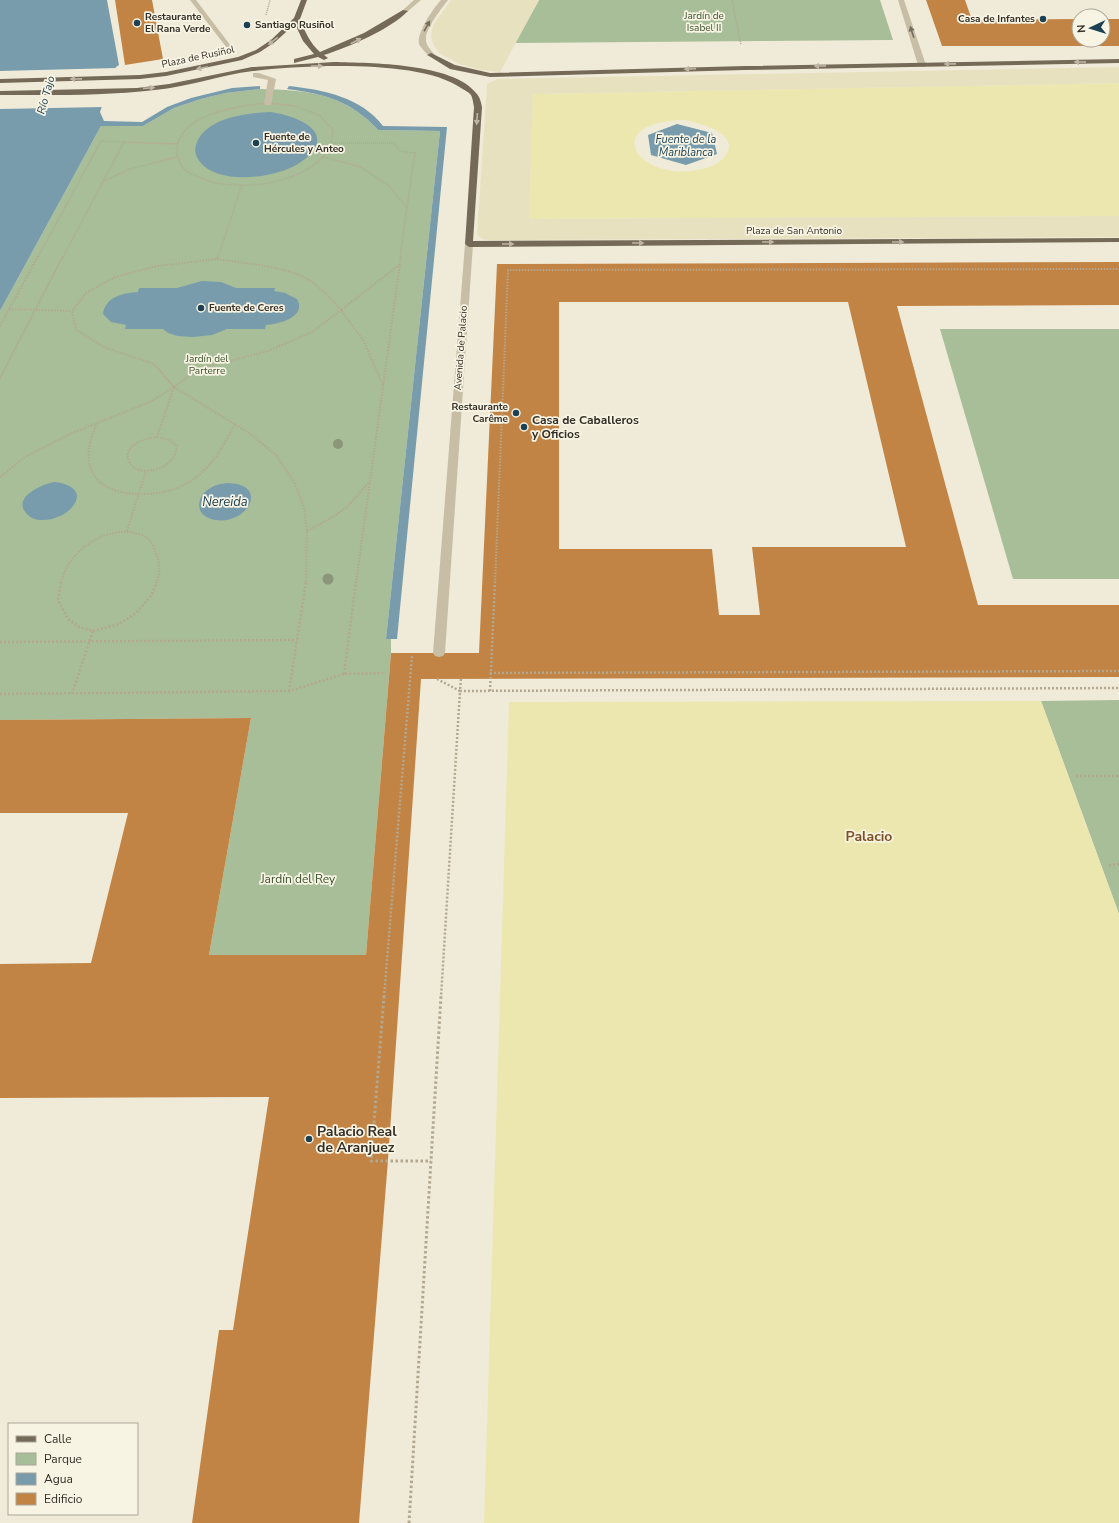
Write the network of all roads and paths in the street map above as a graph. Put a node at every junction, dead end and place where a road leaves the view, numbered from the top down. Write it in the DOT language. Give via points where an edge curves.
graph roads {
  1 [pos="193,0"];
  2 [pos="304,0"];
  3 [pos="418,0"];
  4 [pos="445,0"];
  5 [pos="732,0"];
  6 [pos="902,0"];
  7 [pos="405,11"];
  8 [pos="298,19"];
  9 [pos="739,38"];
  10 [pos="232,51"];
  11 [pos="320,55"];
  12 [pos="430,55"];
  13 [pos="1119,61"];
  14 [pos="344,65"];
  15 [pos="922,65"];
  16 [pos="278,66"];
  17 [pos="253,72"];
  18 [pos="490,75"];
  19 [pos="0,81"];
  20 [pos="0,93"];
  21 [pos="475,95"];
  22 [pos="268,103"];
  23 [pos="124,142"];
  24 [pos="330,143"];
  25 [pos="176,144"];
  26 [pos="177,157"];
  27 [pos="323,157"];
  28 [pos="103,182"];
  29 [pos="242,185"];
  30 [pos="407,208"];
  31 [pos="1119,240"];
  32 [pos="469,244"];
  33 [pos="217,259"];
  34 [pos="399,266"];
  35 [pos="1119,269"];
  36 [pos="9,310"];
  37 [pos="34,310"];
  38 [pos="341,310"];
  39 [pos="72,311"];
  40 [pos="0,326"];
  41 [pos="0,378"];
  42 [pos="383,386"];
  43 [pos="174,387"];
  44 [pos="234,424"];
  45 [pos="96,425"];
  46 [pos="157,437"];
  47 [pos="146,471"];
  48 [pos="0,477"];
  49 [pos="370,481"];
  50 [pos="139,494"];
  51 [pos="127,531"];
  52 [pos="307,531"];
  53 [pos="93,632"];
  54 [pos="297,640"];
  55 [pos="90,641"];
  56 [pos="0,642"];
  57 [pos="412,653"];
  58 [pos="439,653"];
  59 [pos="1119,671"];
  60 [pos="386,673"];
  61 [pos="490,673"];
  62 [pos="344,674"];
  63 [pos="437,679"];
  64 [pos="461,679"];
  65 [pos="1119,688"];
  66 [pos="289,691"];
  67 [pos="460,691"];
  68 [pos="490,691"];
  69 [pos="0,694"];
  70 [pos="72,694"];
  71 [pos="1076,776"];
  72 [pos="1119,776"];
  73 [pos="1119,864"];
  74 [pos="1109,865"];
  75 [pos="432,1161"];
  76 [pos="409,1523"];
  1 -- 10 [label="street"];
  2 -- 8 [label="main road"];
  3 -- 7 [label="street, Plaza de Rusiñol"];
  12 -- 4 [label="street, one-way" via="422,37 437,8"];
  5 -- 9 [label="path"];
  15 -- 6 [label="street, one-way"];
  11 -- 7 [label="main road, Plaza de Rusiñol, one-way" via="346,46"];
  8 -- 11 [label="main road, Plaza de Rusiñol" via="309,47"];
  8 -- 19 [label="main road, Plaza de Rusiñol, one-way" via="273,41 240,59 166,74"];
  11 -- 14 [label="main road, Plaza de Rusiñol"];
  11 -- 16 [label="main road, Plaza de Rusiñol"];
  12 -- 18 [label="main road" via="453,67"];
  13 -- 15 [label="main road, one-way"];
  16 -- 14 [label="main road, Plaza de Rusiñol, one-way"];
  14 -- 21 [label="main road, Plaza de Rusiñol" via="416,69 451,79"];
  15 -- 18 [label="main road, one-way"];
  16 -- 17 [label="main road, Plaza de Rusiñol"];
  20 -- 17 [label="main road, Plaza de Rusiñol, one-way" via="172,86"];
  17 -- 22 [label="street" via="272,79"];
  18 -- 21 [label="main road" via="476,81"];
  21 -- 32 [label="main road, Avenida de Palacio, one-way" via="478,107"];
  22 -- 24 [label="path" via="295,106 319,115 333,130"];
  22 -- 25 [label="path" via="238,106 208,115 187,128"];
  23 -- 25 [label="path"];
  23 -- 28 [label="path"];
  23 -- 36 [label="path" via="101,141"];
  24 -- 27 [label="path"];
  24 -- 30 [label="path" via="394,144 400,151 414,153"];
  25 -- 26 [label="path"];
  26 -- 28 [label="path" via="136,167"];
  26 -- 29 [label="path" via="187,172 215,183"];
  27 -- 29 [label="path" via="303,172 270,183"];
  27 -- 30 [label="path" via="361,166 388,185"];
  28 -- 37 [label="path"];
  29 -- 33 [label="path"];
  30 -- 34 [label="path"];
  32 -- 31 [label="main road, Plaza de San Antonio, one-way"];
  32 -- 58 [label="street, Avenida de Palacio"];
  33 -- 38 [label="path" via="282,270 307,279"];
  33 -- 39 [label="path" via="157,266 115,277 86,293"];
  34 -- 38 [label="path"];
  34 -- 42 [label="path"];
  35 -- 61 [label="path" via="508,270"];
  36 -- 37 [label="path"];
  36 -- 40 [label="path"];
  37 -- 39 [label="path"];
  37 -- 41 [label="path"];
  38 -- 42 [label="path" via="363,340"];
  38 -- 43 [label="path" via="312,332 268,351 198,369"];
  39 -- 43 [label="path" via="76,330 104,347 154,364"];
  42 -- 49 [label="path"];
  43 -- 44 [label="path"];
  43 -- 45 [label="path" via="150,402"];
  43 -- 46 [label="path"];
  44 -- 50 [label="path" via="221,450 201,473 173,490"];
  44 -- 52 [label="path" via="276,455 287,471 304,507"];
  45 -- 48 [label="path" via="72,433 25,457"];
  45 -- 50 [label="path" via="89,458 89,465 95,476 107,486"];
  46 -- 47 [label="path" via="136,444 128,453 129,463 133,467"];
  46 -- 47 [label="path" via="171,440 175,444 177,454 169,464"];
  47 -- 50 [label="path"];
  49 -- 52 [label="path" via="347,507"];
  49 -- 62 [label="path"];
  50 -- 51 [label="path"];
  51 -- 53 [label="path" via="140,534 151,541 160,563 159,576 151,596 136,613 119,624"];
  51 -- 53 [label="path" via="111,533 92,541 71,560 61,580 58,600 68,619 79,627"];
  52 -- 54 [label="path" via="306,589"];
  53 -- 55 [label="path"];
  54 -- 55 [label="path"];
  54 -- 66 [label="path"];
  55 -- 56 [label="path"];
  55 -- 70 [label="path"];
  57 -- 75 [label="path" via="371,1161"];
  59 -- 61 [label="path"];
  60 -- 62 [label="path"];
  61 -- 68 [label="path"];
  62 -- 66 [label="path"];
  63 -- 67 [label="path"];
  64 -- 67 [label="path"];
  65 -- 68 [label="path"];
  66 -- 70 [label="path"];
  67 -- 68 [label="path"];
  67 -- 75 [label="path"];
  69 -- 70 [label="path"];
  71 -- 72 [label="path"];
  73 -- 74 [label="path"];
  75 -- 76 [label="path"];
}
